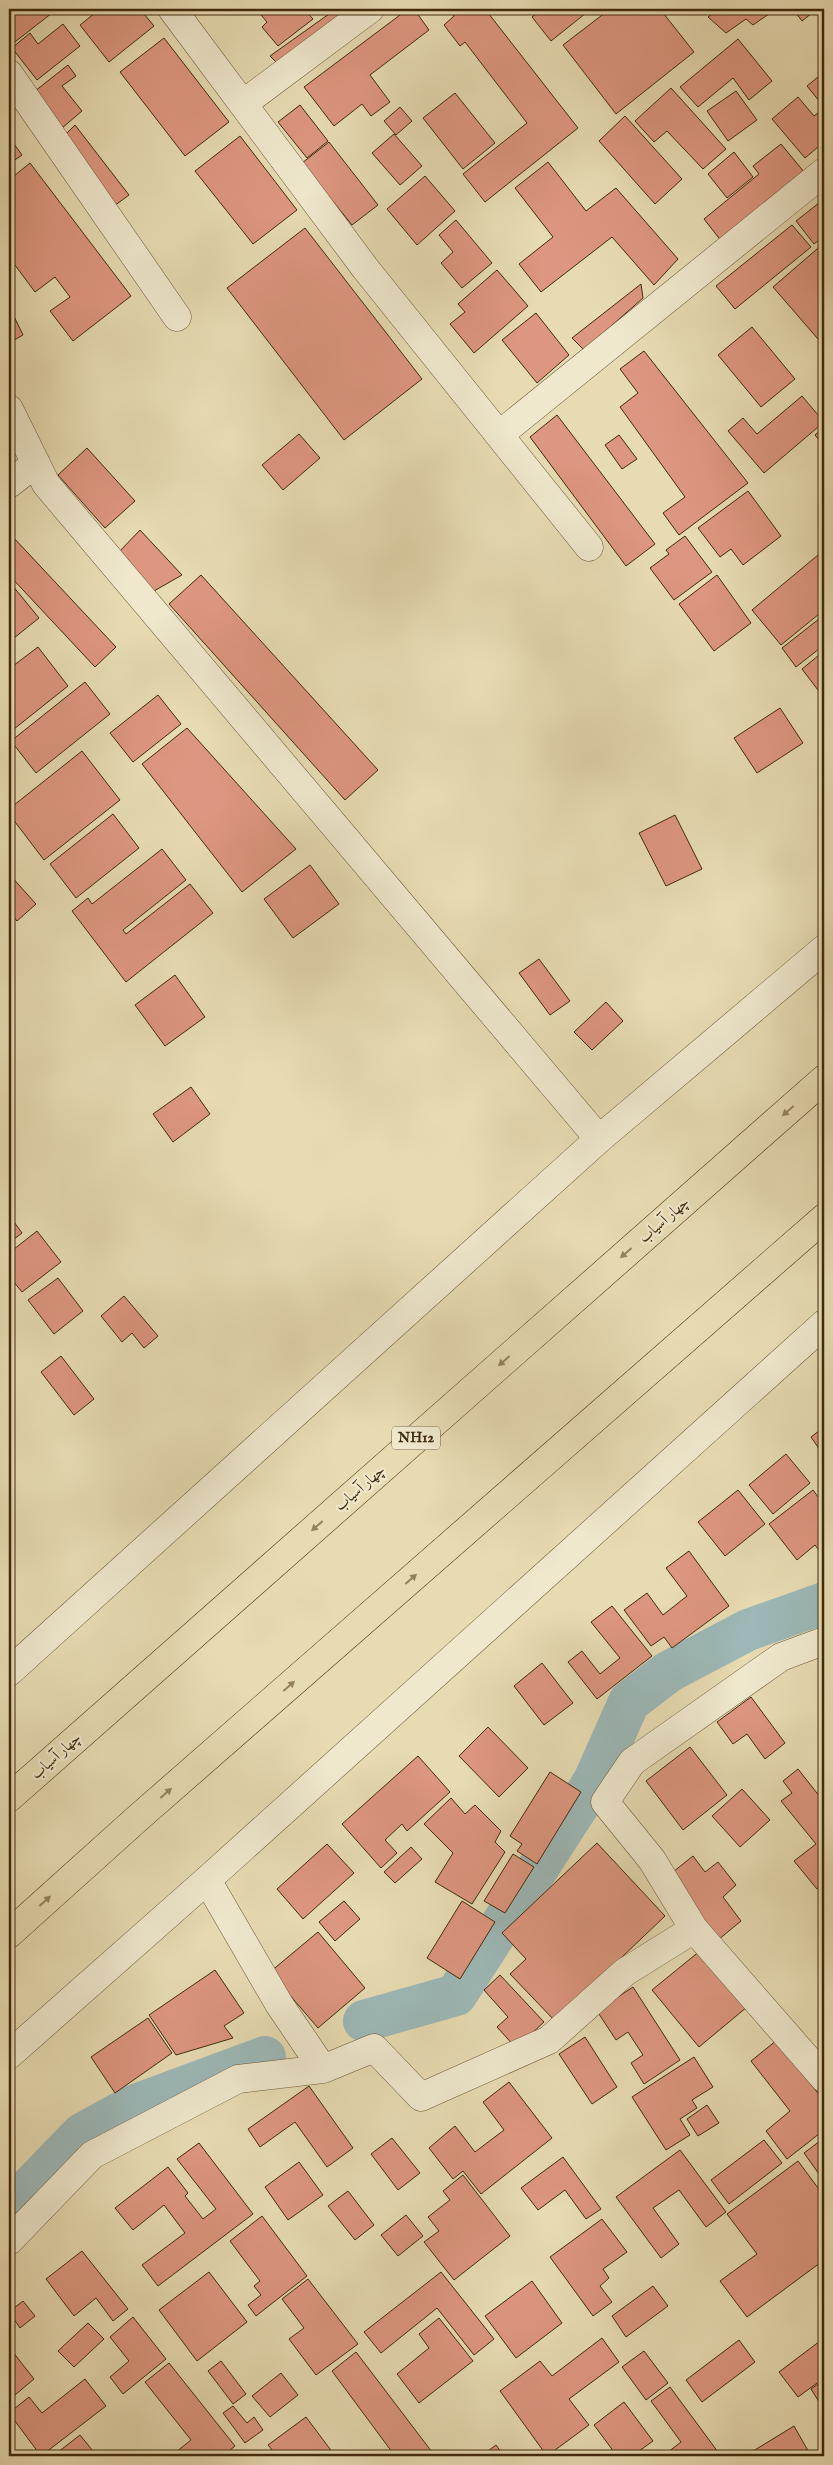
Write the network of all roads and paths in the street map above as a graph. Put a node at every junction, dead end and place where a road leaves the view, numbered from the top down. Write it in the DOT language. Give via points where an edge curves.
graph roads {
  1 [pos="172,9"];
  2 [pos="370,9"];
  3 [pos="9,74"];
  4 [pos="244,104"];
  5 [pos="824,172"];
  6 [pos="177,317"];
  7 [pos="9,409"];
  8 [pos="500,435"];
  9 [pos="36,463"];
  10 [pos="9,484"];
  11 [pos="589,547"];
  12 [pos="824,949"];
  13 [pos="824,1079"];
  14 [pos="599,1140"];
  15 [pos="824,1218"];
  16 [pos="824,1324"];
  17 [pos="824,1641"];
  18 [pos="9,1672"];
  19 [pos="9,1798"];
  20 [pos="207,1880"];
  21 [pos="694,1929"];
  22 [pos="9,1934"];
  23 [pos="9,2055"];
  24 [pos="323,2069"];
  25 [pos="824,2078"];
  26 [pos="9,2241"];
  1 -- 4 [label="street"];
  2 -- 4 [label="street"];
  3 -- 6 [label="street"];
  4 -- 8 [label="street" via="365,268"];
  5 -- 8 [label="street"];
  7 -- 9 [label="street"];
  8 -- 11 [label="street"];
  9 -- 10 [label="street"];
  9 -- 14 [label="street" via="46,484"];
  12 -- 14 [label="street"];
  13 -- 19 [label="highway, چهار آسیاب / NH12, one-way"];
  14 -- 18 [label="street"];
  22 -- 15 [label="highway, one-way" via="146,1810"];
  16 -- 20 [label="street"];
  17 -- 21 [label="street" via="782,1657 632,1762 605,1802 652,1860"];
  20 -- 23 [label="street"];
  20 -- 24 [label="street" via="279,2004"];
  21 -- 24 [label="street" via="625,1972 548,2040 420,2097 374,2048"];
  21 -- 25 [label="street"];
  24 -- 26 [label="street" via="238,2078 92,2155"];
}
